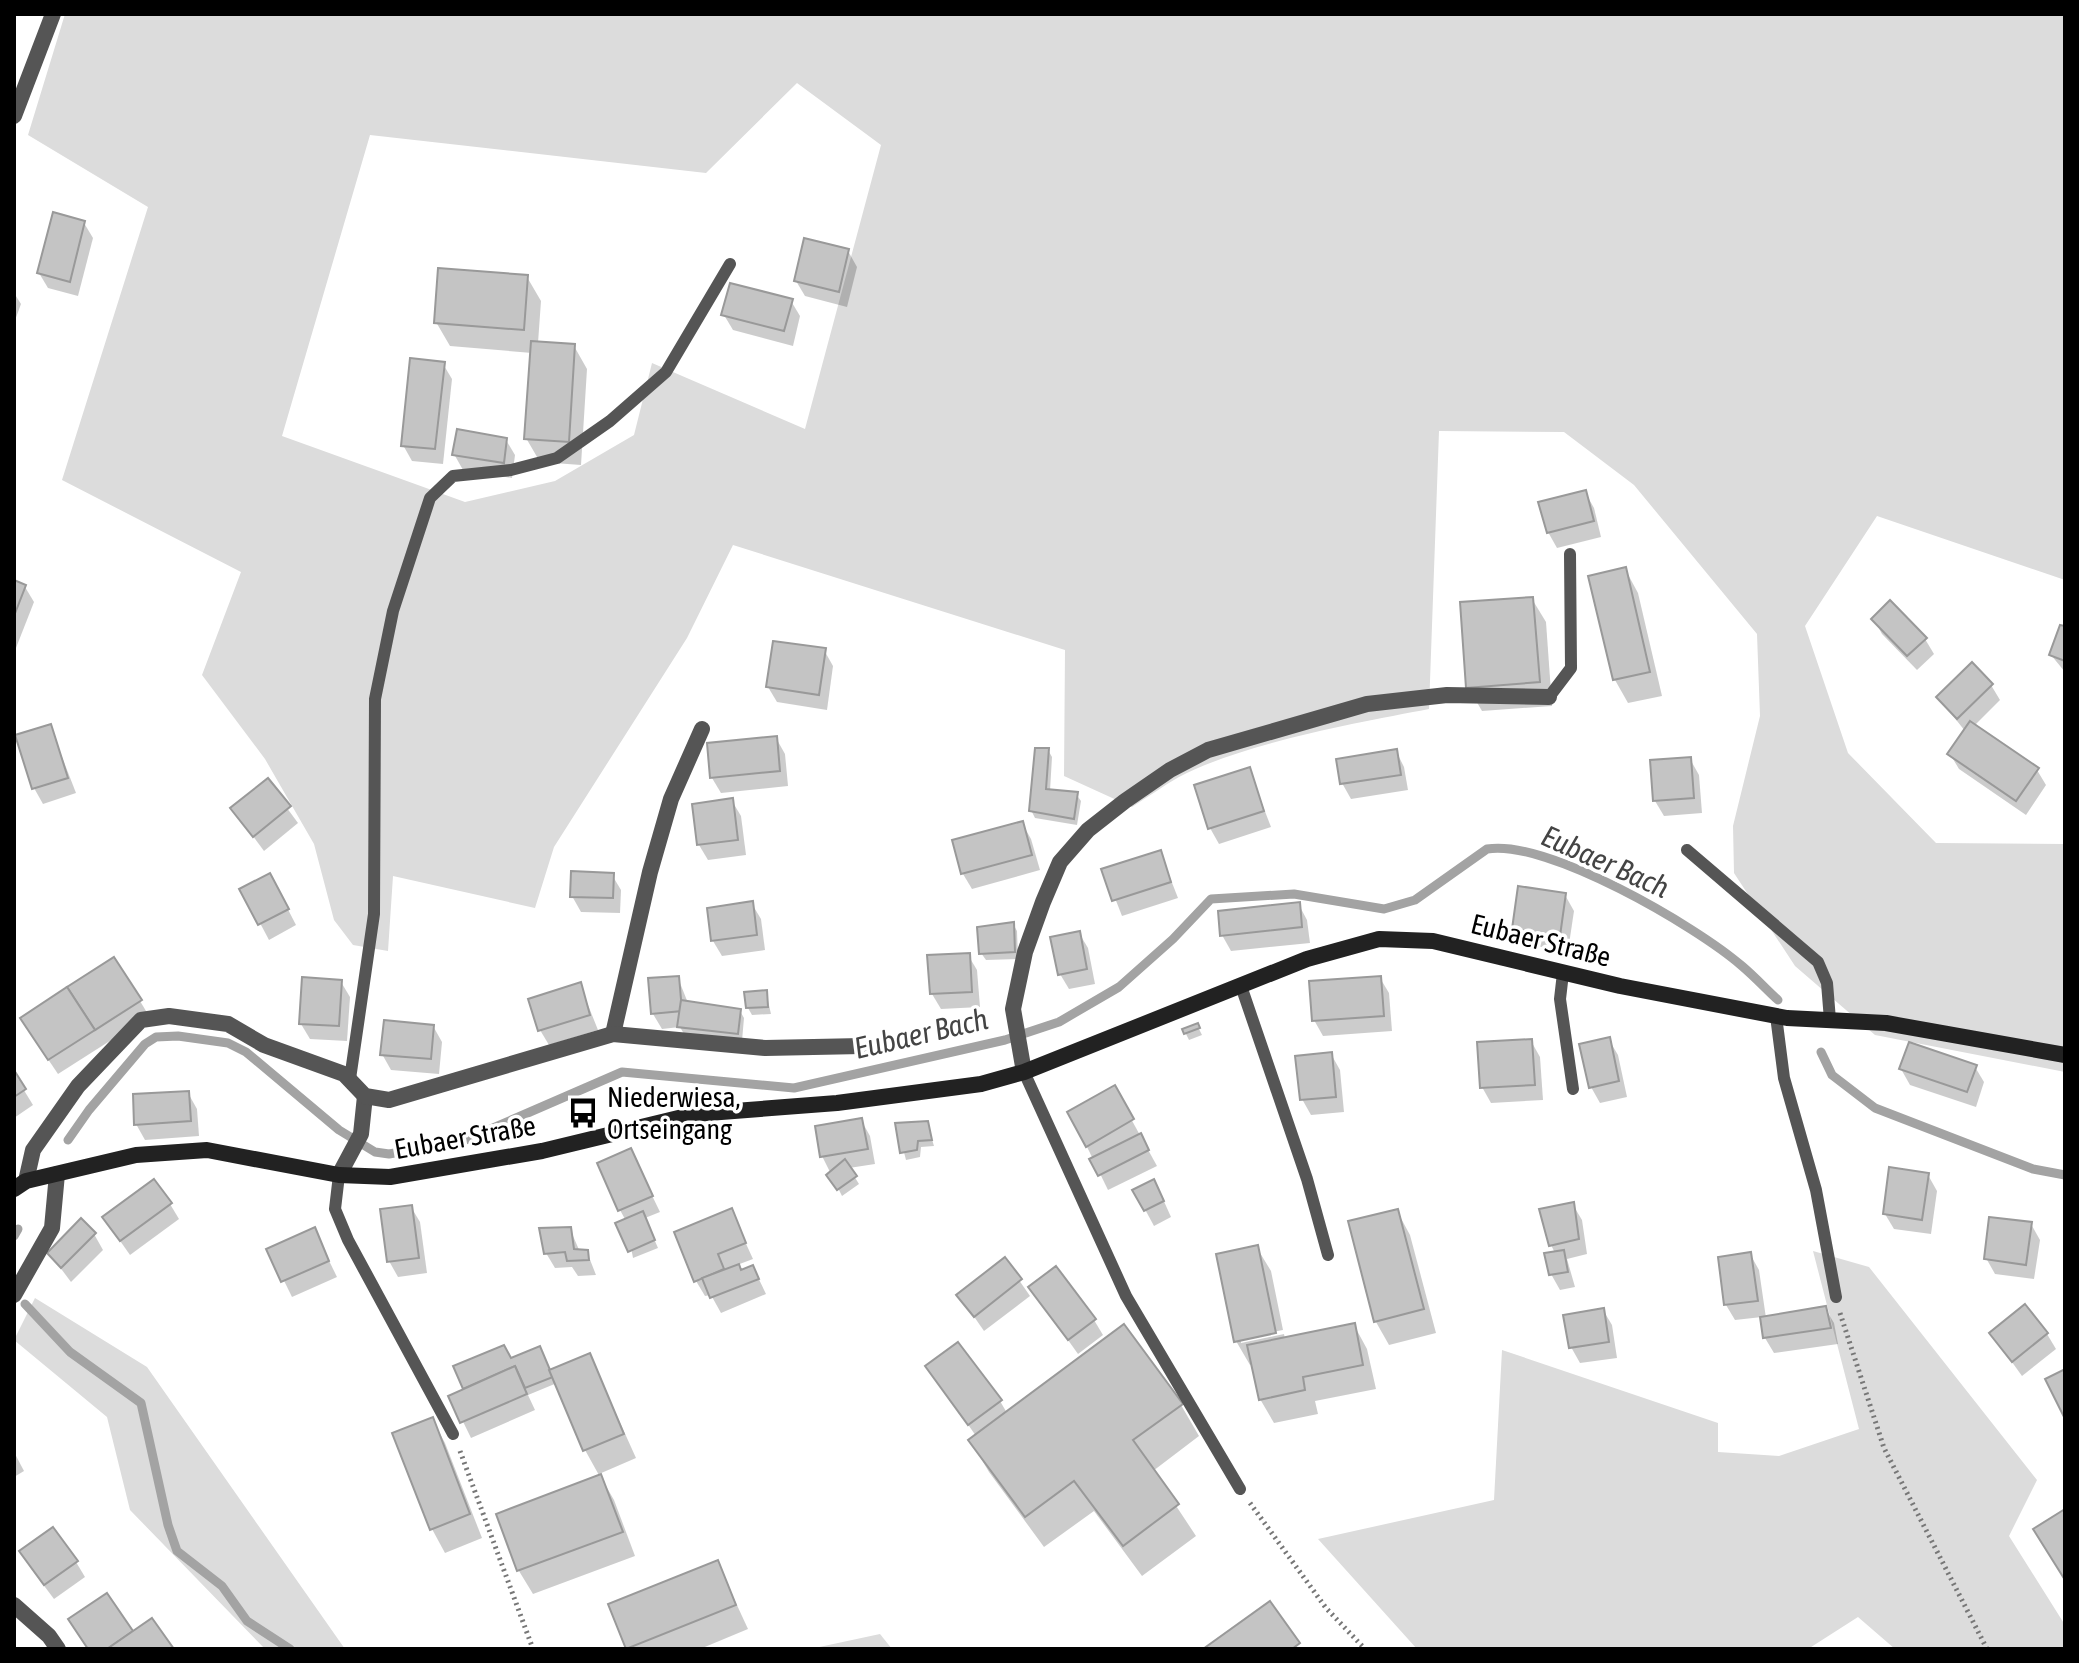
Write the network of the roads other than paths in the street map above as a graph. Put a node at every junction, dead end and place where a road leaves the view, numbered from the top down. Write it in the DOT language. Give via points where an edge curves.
graph roads {
  1 [pos="53,14"];
  2 [pos="14,116"];
  3 [pos="730,264"];
  4 [pos="1570,554"];
  5 [pos="1549,697"];
  6 [pos="702,729"];
  7 [pos="1687,850"];
  8 [pos="1563,973"];
  9 [pos="1241,986"];
  10 [pos="1776,1016"];
  11 [pos="1830,1020"];
  12 [pos="613,1034"];
  13 [pos="862,1046"];
  14 [pos="2065,1055"];
  15 [pos="1024,1072"];
  16 [pos="350,1079"];
  17 [pos="1573,1089"];
  18 [pos="365,1096"];
  19 [pos="57,1174"];
  20 [pos="339,1175"];
  21 [pos="20,1185"];
  22 [pos="1328,1255"];
  23 [pos="14,1295"];
  24 [pos="1836,1297"];
  25 [pos="453,1434"];
  26 [pos="1240,1489"];
  27 [pos="14,1605"];
  28 [pos="58,1649"];
  1 -- 2 [label="street"];
  3 -- 16 [label="lane" via="666,372 610,421 557,458 453,476 430,498 393,611 375,699 374,914"];
  4 -- 5 [label="lane" via="1571,668"];
  5 -- 15 [label="street" via="1447,695 1367,704 1208,750 1170,770 1088,830 1060,862 1016,987 1014,1024"];
  6 -- 12 [label="street" via="671,799"];
  7 -- 11 [label="lane" via="1818,962 1827,983"];
  8 -- 9 [label="street, Eubaer Straße" via="1433,941 1379,939 1307,959"];
  8 -- 10 [label="street, Eubaer Straße"];
  8 -- 17 [label="lane" via="1560,999"];
  9 -- 15 [label="street, Eubaer Straße"];
  9 -- 22 [label="lane"];
  10 -- 11 [label="street, Eubaer Straße"];
  10 -- 24 [label="lane" via="1784,1078 1816,1190"];
  11 -- 14 [label="street, Eubaer Straße" via="1886,1023"];
  12 -- 13 [label="street, Eubaer Straße" via="765,1048"];
  12 -- 18 [label="street, Eubaer Straße" via="389,1100"];
  15 -- 20 [label="street, Eubaer Straße" via="981,1084 851,1101 695,1114 542,1151 390,1177"];
  15 -- 26 [label="lane" via="1126,1296"];
  16 -- 18 [label="street, Eubaer Straße"];
  16 -- 21 [label="street, Eubaer Straße" via="264,1045 228,1024 169,1016 141,1020 78,1086 33,1150"];
  18 -- 20 [label="street, Eubaer Straße" via="361,1134"];
  19 -- 20 [label="street, Eubaer Straße" via="136,1155 207,1150"];
  19 -- 21 [label="street, Eubaer Straße"];
  19 -- 23 [label="street" via="52,1228"];
  20 -- 25 [label="lane" via="335,1209 348,1240"];
  27 -- 28 [label="street"];
}
